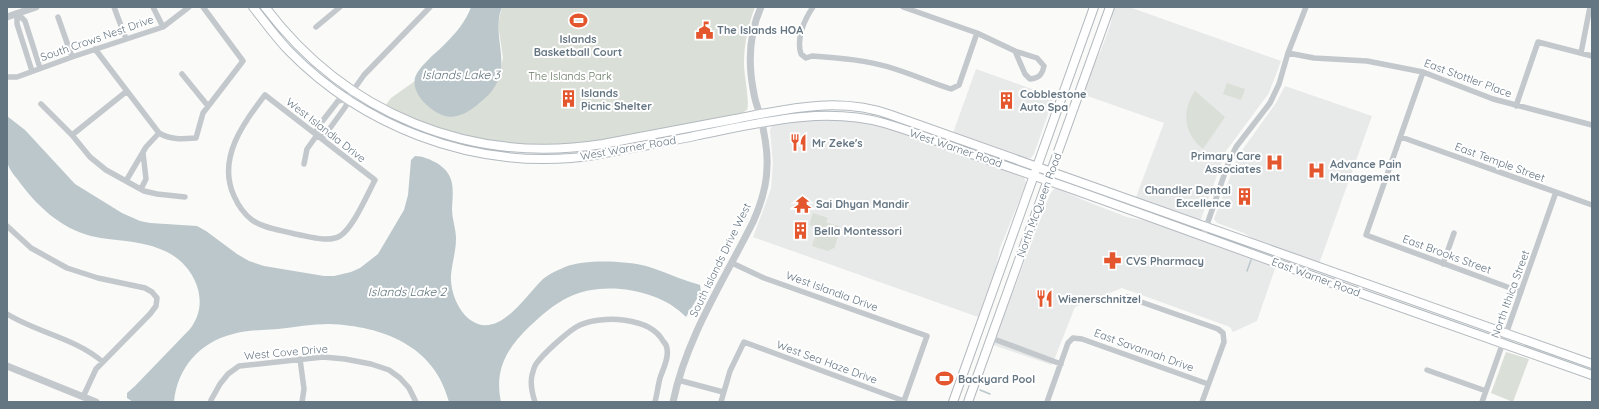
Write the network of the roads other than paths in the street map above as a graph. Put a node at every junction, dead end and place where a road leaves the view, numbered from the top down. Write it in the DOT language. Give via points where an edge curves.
graph roads {
  1 [pos="36,7"];
  2 [pos="114,7"];
  3 [pos="153,7"];
  4 [pos="189,7"];
  5 [pos="204,7"];
  6 [pos="253,7"];
  7 [pos="265,7"];
  8 [pos="340,7"];
  9 [pos="430,7"];
  10 [pos="761,7"];
  11 [pos="813,7"];
  12 [pos="903,7"];
  13 [pos="1095,7"];
  14 [pos="1306,7"];
  15 [pos="1590,7"];
  16 [pos="1109,9"];
  17 [pos="17,13"];
  18 [pos="7,16"];
  19 [pos="58,17"];
  20 [pos="163,27"];
  21 [pos="316,27"];
  22 [pos="977,33"];
  23 [pos="126,39"];
  24 [pos="95,49"];
  25 [pos="1015,51"];
  26 [pos="1288,53"];
  27 [pos="1581,53"];
  28 [pos="1592,56"];
  29 [pos="72,57"];
  30 [pos="40,68"];
  31 [pos="32,71"];
  32 [pos="1423,72"];
  33 [pos="182,74"];
  34 [pos="7,77"];
  35 [pos="127,91"];
  36 [pos="353,91"];
  37 [pos="347,99"];
  38 [pos="41,104"];
  39 [pos="208,106"];
  40 [pos="1516,106"];
  41 [pos="760,114"];
  42 [pos="891,115"];
  43 [pos="761,123"];
  44 [pos="888,125"];
  45 [pos="1592,125"];
  46 [pos="159,133"];
  47 [pos="72,135"];
  48 [pos="317,135"];
  49 [pos="1401,137"];
  50 [pos="143,152"];
  51 [pos="304,164"];
  52 [pos="1044,169"];
  53 [pos="1041,178"];
  54 [pos="126,181"];
  55 [pos="141,189"];
  56 [pos="1556,192"];
  57 [pos="185,197"];
  58 [pos="1592,206"];
  59 [pos="7,226"];
  60 [pos="1206,227"];
  61 [pos="1454,233"];
  62 [pos="1203,236"];
  63 [pos="1004,258"];
  64 [pos="732,263"];
  65 [pos="1443,264"];
  66 [pos="1017,267"];
  67 [pos="1358,292"];
  68 [pos="1521,292"];
  69 [pos="1395,294"];
  70 [pos="1127,297"];
  71 [pos="1178,308"];
  72 [pos="7,314"];
  73 [pos="1176,314"];
  74 [pos="1506,333"];
  75 [pos="978,334"];
  76 [pos="991,338"];
  77 [pos="1503,343"];
  78 [pos="300,360"];
  79 [pos="103,362"];
  80 [pos="1061,364"];
  81 [pos="1592,364"];
  82 [pos="7,366"];
  83 [pos="1427,370"];
  84 [pos="1592,375"];
  85 [pos="678,380"];
  86 [pos="1208,384"];
  87 [pos="1486,391"];
  88 [pos="723,392"];
  89 [pos="83,397"];
  90 [pos="211,400"];
  91 [pos="904,401"];
  92 [pos="96,402"];
  93 [pos="302,402"];
  94 [pos="416,402"];
  95 [pos="535,402"];
  96 [pos="655,402"];
  97 [pos="673,402"];
  98 [pos="721,402"];
  99 [pos="953,402"];
  100 [pos="968,402"];
  101 [pos="1046,402"];
  102 [pos="1202,402"];
  103 [pos="1482,402"];
  1 -- 17 [label="street"];
  2 -- 23 [label="street"];
  3 -- 20 [label="street"];
  4 -- 20 [label="street, South Crows Nest Drive"];
  5 -- 39 [label="street" via="243,61"];
  6 -- 37 [label="main road, West Warner Road" via="292,54 323,82"];
  7 -- 36 [label="main road, West Warner Road" via="304,53"];
  8 -- 21 [label="street"];
  9 -- 36 [label="street" via="364,76"];
  10 -- 41 [label="street, South Islands Drive West" via="752,36 750,73"];
  11 -- 22 [label="street" via="799,44 801,54 806,58 812,56 872,63 951,89 961,81"];
  12 -- 22 [label="street"];
  13 -- 16 [label="main road"];
  13 -- 52 [label="main road, North McQueen Road"];
  14 -- 26 [label="street"];
  15 -- 27 [label="street"];
  16 -- 52 [label="main road, North McQueen Road"];
  17 -- 18 [label="street"];
  17 -- 30 [label="street" via="25,21"];
  17 -- 31 [label="street"];
  19 -- 29 [label="street"];
  20 -- 23 [label="street, South Crows Nest Drive"];
  22 -- 25 [label="street"];
  23 -- 24 [label="street, South Crows Nest Drive"];
  24 -- 29 [label="street, South Crows Nest Drive"];
  24 -- 35 [label="street"];
  25 -- 25 [label="street" via="1025,74 1030,79 1042,74 1042,62"];
  26 -- 32 [label="street, East Stottler Place" via="1314,58 1367,61"];
  26 -- 60 [label="street" via="1279,84 1270,102 1236,147"];
  27 -- 28 [label="street"];
  27 -- 40 [label="street" via="1538,42"];
  29 -- 30 [label="street, South Crows Nest Drive"];
  30 -- 31 [label="street, South Crows Nest Drive"];
  31 -- 34 [label="street, South Crows Nest Drive" via="17,77"];
  32 -- 40 [label="street, East Stottler Place"];
  32 -- 49 [label="street"];
  33 -- 39 [label="street"];
  35 -- 46 [label="street"];
  35 -- 47 [label="street"];
  36 -- 37 [label="street"];
  36 -- 41 [label="main road, West Warner Road" via="400,118 440,133 479,143 526,149 590,146"];
  37 -- 43 [label="main road, West Warner Road" via="371,114 423,138 477,153 513,158 580,157"];
  37 -- 48 [label="street" via="338,101 317,128"];
  37 -- 48 [label="street" via="346,106 325,135"];
  38 -- 47 [label="street"];
  39 -- 46 [label="street" via="203,113 196,138 168,138"];
  40 -- 45 [label="street, East Stottler Place"];
  41 -- 42 [label="main road, West Warner Road" via="824,104 868,109"];
  41 -- 43 [label="street, South Islands Drive West"];
  42 -- 44 [label="main road"];
  42 -- 52 [label="main road, West Warner Road"];
  43 -- 44 [label="main road, West Warner Road" via="825,115 856,117"];
  43 -- 64 [label="street, South Islands Drive West" via="768,165 766,183 753,222"];
  44 -- 53 [label="main road, West Warner Road"];
  46 -- 50 [label="street"];
  47 -- 54 [label="street" via="90,157"];
  48 -- 48 [label="street, West Islandia Drive" via="265,95 243,126 231,153 228,170 232,190 239,206 253,221 271,228 327,239 338,237 347,231 375,180"];
  48 -- 51 [label="street" via="307,149"];
  49 -- 56 [label="street, East Temple Street"];
  49 -- 65 [label="street, East Brooks Street" via="1366,235"];
  50 -- 54 [label="street"];
  50 -- 55 [label="street" via="146,179"];
  52 -- 53 [label="main road, North McQueen Road"];
  52 -- 53 [label="main road, North McQueen Road"];
  52 -- 60 [label="main road, East Warner Road"];
  53 -- 62 [label="main road, East Warner Road"];
  53 -- 63 [label="main road, North McQueen Road"];
  53 -- 66 [label="main road, North McQueen Road"];
  54 -- 55 [label="street"];
  55 -- 57 [label="street" via="157,194"];
  56 -- 58 [label="street, East Temple Street"];
  56 -- 68 [label="street, North Ithica Street"];
  59 -- 79 [label="street" via="31,248 67,268 145,288 157,298 156,306 150,314"];
  60 -- 62 [label="street"];
  60 -- 69 [label="main road, East Warner Road"];
  61 -- 65 [label="street"];
  62 -- 67 [label="main road, East Warner Road"];
  63 -- 66 [label="main road"];
  63 -- 75 [label="main road, North McQueen Road"];
  64 -- 85 [label="street, South Islands Drive West" via="692,342"];
  64 -- 91 [label="street, West Islandia Drive" via="764,278 928,336"];
  65 -- 68 [label="street, East Brooks Street"];
  66 -- 76 [label="main road, North McQueen Road"];
  67 -- 69 [label="main road" via="1368,289 1386,296"];
  67 -- 77 [label="main road, East Warner Road"];
  68 -- 74 [label="street, North Ithica Street"];
  69 -- 74 [label="main road, East Warner Road"];
  70 -- 73 [label="street"];
  71 -- 73 [label="street"];
  72 -- 79 [label="street" via="22,323 82,346"];
  73 -- 86 [label="street" via="1223,333 1224,342"];
  74 -- 77 [label="street, North Ithica Street"];
  74 -- 81 [label="main road, East Warner Road"];
  75 -- 76 [label="main road"];
  75 -- 99 [label="main road, North McQueen Road"];
  76 -- 80 [label="street"];
  76 -- 100 [label="main road, North McQueen Road"];
  77 -- 84 [label="main road, East Warner Road"];
  77 -- 87 [label="street, North Ithica Street"];
  78 -- 90 [label="street, West Cove Drive" via="240,366 228,374"];
  78 -- 93 [label="street" via="304,389"];
  78 -- 94 [label="street, West Cove Drive" via="345,358 389,370 409,388"];
  79 -- 89 [label="street" via="96,369"];
  80 -- 86 [label="street, East Savannah Drive" via="1068,343 1073,338 1082,339"];
  80 -- 101 [label="street"];
  82 -- 89 [label="street"];
  83 -- 87 [label="street"];
  85 -- 88 [label="street"];
  85 -- 97 [label="street, South Islands Drive West"];
  86 -- 102 [label="street"];
  87 -- 103 [label="street, North Ithica Street"];
  88 -- 91 [label="street, West Sea Haze Drive" via="744,342"];
  88 -- 98 [label="street"];
  89 -- 92 [label="street"];
  95 -- 96 [label="street" via="531,388 532,376 536,364 553,346 580,325 595,320 620,319 653,329 668,348"];
}
